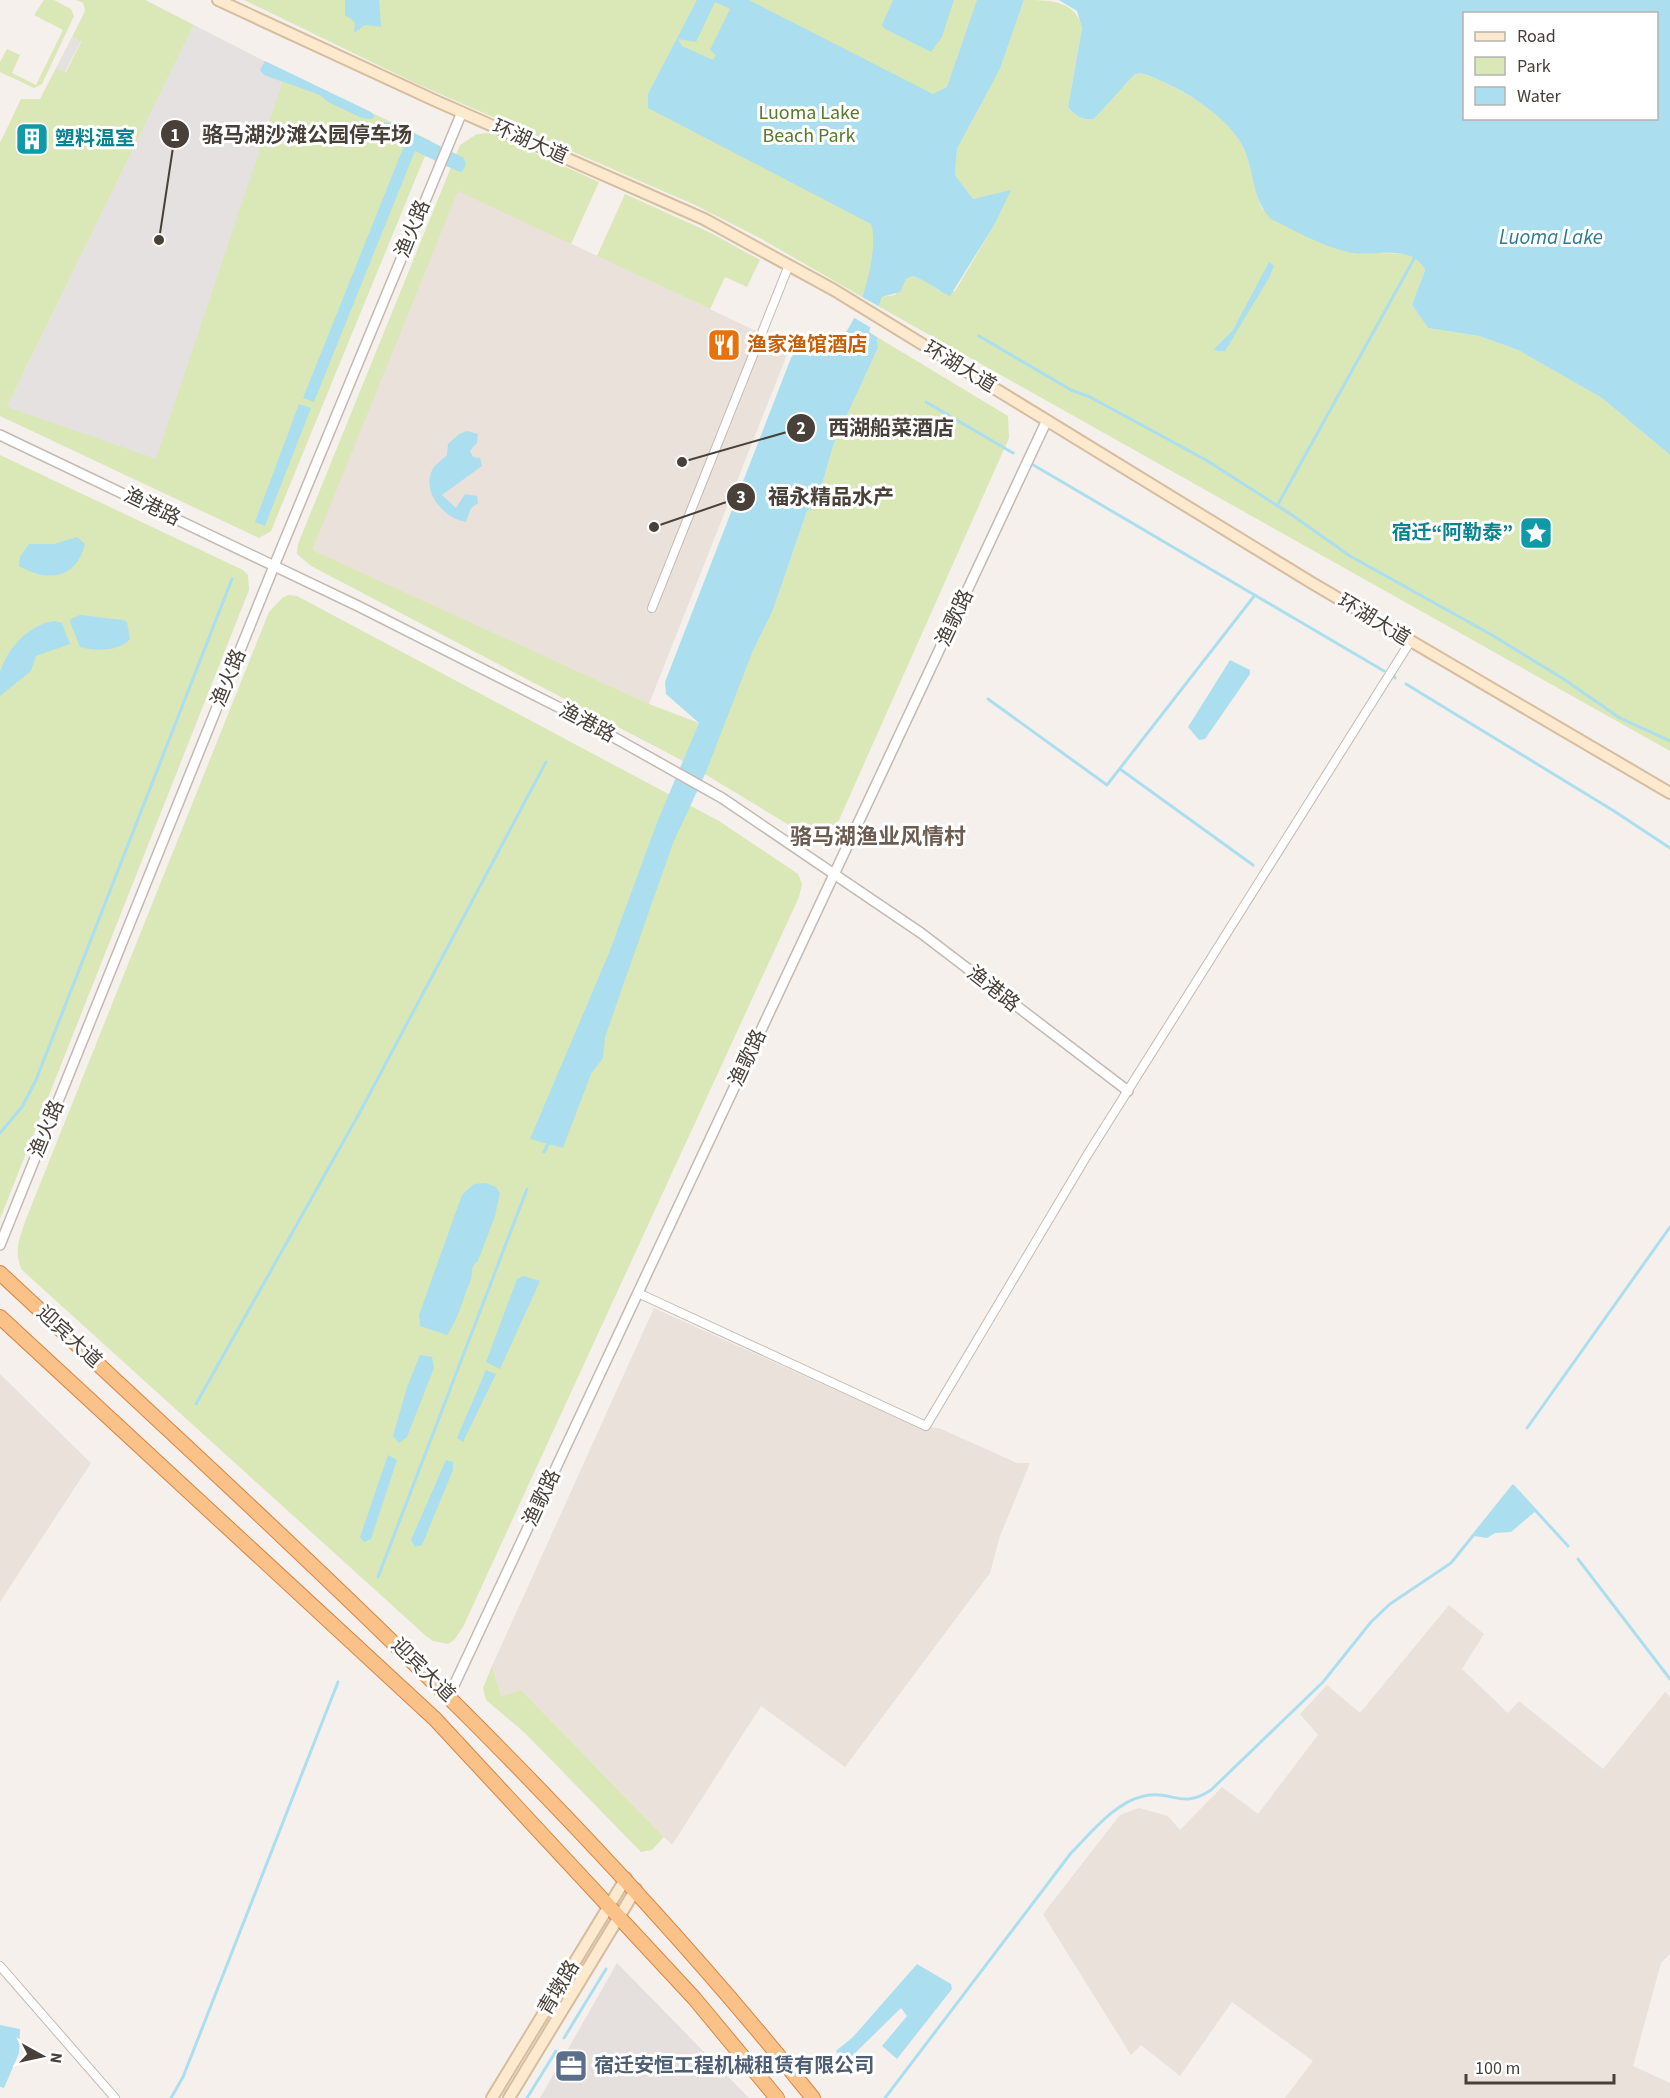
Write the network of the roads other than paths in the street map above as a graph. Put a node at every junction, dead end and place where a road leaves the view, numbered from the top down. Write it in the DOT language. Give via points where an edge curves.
graph roads {
  1 [pos="218,0"];
  2 [pos="462,112"];
  3 [pos="789,266"];
  4 [pos="1047,420"];
  5 [pos="0,435"];
  6 [pos="274,566"];
  7 [pos="652,608"];
  8 [pos="1410,642"];
  9 [pos="1670,793"];
  10 [pos="835,873"];
  11 [pos="1128,1091"];
  12 [pos="0,1245"];
  13 [pos="0,1273"];
  14 [pos="638,1293"];
  15 [pos="0,1317"];
  16 [pos="449,1696"];
  17 [pos="626,1878"];
  18 [pos="636,1889"];
  19 [pos="614,1910"];
  20 [pos="0,1966"];
  21 [pos="115,2098"];
  22 [pos="492,2098"];
  23 [pos="509,2098"];
  24 [pos="777,2098"];
  25 [pos="813,2098"];
  1 -- 2 [label="main road, 环湖大道"];
  2 -- 3 [label="main road, 环湖大道" via="704,219"];
  2 -- 6 [label="street, 渔火路"];
  3 -- 4 [label="main road, 环湖大道"];
  3 -- 7 [label="street"];
  4 -- 8 [label="main road, 环湖大道"];
  4 -- 10 [label="street, 渔歌路"];
  5 -- 6 [label="street, 渔港路"];
  6 -- 10 [label="street, 渔港路" via="595,727 722,798"];
  6 -- 12 [label="street, 渔火路"];
  8 -- 9 [label="main road, 环湖大道"];
  8 -- 11 [label="street"];
  10 -- 11 [label="street, 渔港路" via="921,933"];
  10 -- 14 [label="street, 渔歌路"];
  11 -- 14 [label="street" via="926,1426"];
  13 -- 16 [label="highway, 迎宾大道"];
  14 -- 16 [label="street, 渔歌路"];
  15 -- 19 [label="highway, 迎宾大道" via="435,1719"];
  16 -- 17 [label="highway, 迎宾大道"];
  17 -- 18 [label="highway, 迎宾大道"];
  17 -- 19 [label="main road, 青墩路"];
  18 -- 19 [label="main road, 青墩路"];
  18 -- 25 [label="highway, 迎宾大道"];
  19 -- 22 [label="main road, 青墩路"];
  19 -- 23 [label="main road, 青墩路"];
  19 -- 24 [label="highway, 迎宾大道"];
  20 -- 21 [label="street"];
}
